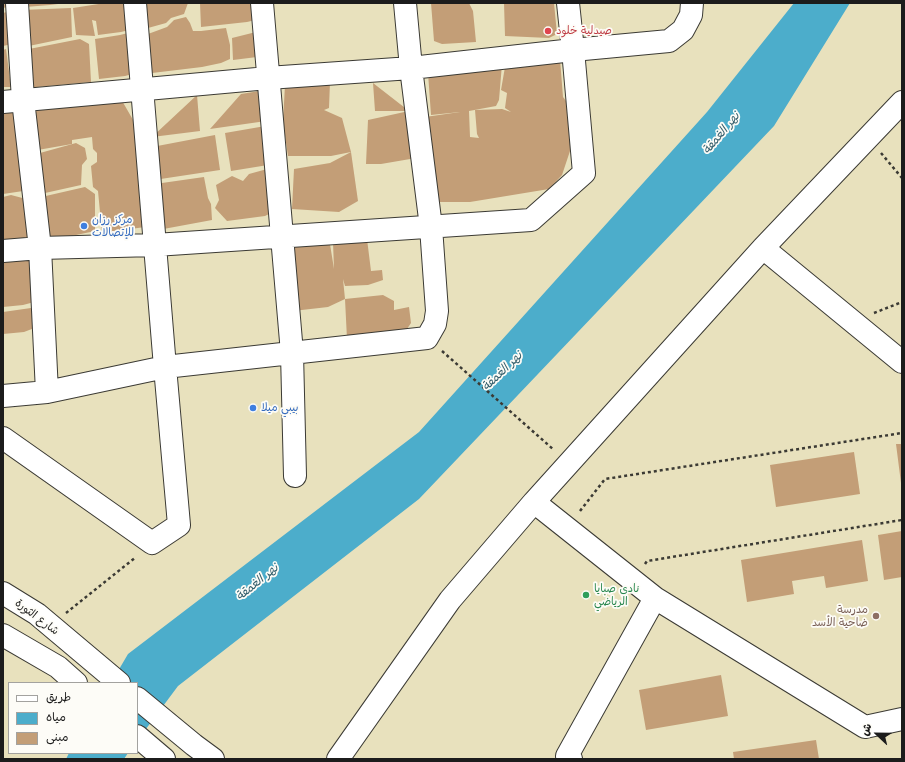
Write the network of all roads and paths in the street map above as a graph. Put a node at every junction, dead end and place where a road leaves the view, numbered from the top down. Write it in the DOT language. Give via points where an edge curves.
graph roads {
  1 [pos="17,3"];
  2 [pos="135,3"];
  3 [pos="262,3"];
  4 [pos="405,3"];
  5 [pos="568,3"];
  6 [pos="692,3"];
  7 [pos="573,50"];
  8 [pos="411,68"];
  9 [pos="268,78"];
  10 [pos="142,89"];
  11 [pos="13,101"];
  12 [pos="902,102"];
  13 [pos="868,138"];
  14 [pos="902,178"];
  15 [pos="431,227"];
  16 [pos="282,236"];
  17 [pos="155,245"];
  18 [pos="40,248"];
  19 [pos="763,248"];
  20 [pos="3,251"];
  21 [pos="902,302"];
  22 [pos="853,322"];
  23 [pos="427,338"];
  24 [pos="292,353"];
  25 [pos="902,362"];
  26 [pos="165,367"];
  27 [pos="47,392"];
  28 [pos="3,396"];
  29 [pos="902,433"];
  30 [pos="3,438"];
  31 [pos="569,464"];
  32 [pos="295,476"];
  33 [pos="534,502"];
  34 [pos="902,520"];
  35 [pos="567,528"];
  36 [pos="152,543"];
  37 [pos="634,581"];
  38 [pos="3,593"];
  39 [pos="655,598"];
  40 [pos="50,625"];
  41 [pos="3,635"];
  42 [pos="75,682"];
  43 [pos="118,682"];
  44 [pos="138,699"];
  45 [pos="902,719"];
  46 [pos="138,737"];
  47 [pos="164,759"];
  48 [pos="213,759"];
  49 [pos="338,759"];
  50 [pos="571,759"];
  1 -- 11 [label="street"];
  2 -- 10 [label="street"];
  3 -- 9 [label="street"];
  4 -- 8 [label="street"];
  5 -- 7 [label="street"];
  6 -- 7 [label="street" via="691,15 683,30 669,41"];
  7 -- 8 [label="street"];
  7 -- 15 [label="street" via="584,173 531,220"];
  8 -- 9 [label="street"];
  8 -- 15 [label="street"];
  9 -- 10 [label="street"];
  9 -- 16 [label="street"];
  10 -- 11 [label="street"];
  10 -- 17 [label="street"];
  11 -- 18 [label="street"];
  12 -- 13 [label="street"];
  13 -- 14 [label="path"];
  13 -- 19 [label="street"];
  15 -- 16 [label="street"];
  15 -- 23 [label="street" via="438,311 435,324"];
  16 -- 17 [label="street"];
  16 -- 24 [label="street"];
  17 -- 18 [label="street"];
  17 -- 26 [label="street"];
  18 -- 20 [label="street"];
  18 -- 27 [label="street"];
  19 -- 22 [label="street"];
  19 -- 31 [label="street"];
  21 -- 22 [label="path"];
  22 -- 25 [label="street"];
  23 -- 24 [label="street"];
  23 -- 31 [label="path"];
  24 -- 26 [label="street"];
  24 -- 32 [label="street"];
  26 -- 27 [label="street"];
  26 -- 36 [label="street" via="179,525"];
  27 -- 28 [label="street"];
  29 -- 35 [label="path" via="605,479"];
  30 -- 36 [label="street"];
  31 -- 33 [label="street"];
  33 -- 35 [label="street"];
  33 -- 49 [label="street" via="450,600"];
  34 -- 37 [label="path" via="647,561"];
  35 -- 37 [label="street"];
  36 -- 40 [label="path"];
  37 -- 39 [label="street"];
  38 -- 40 [label="street, شارع الثورة"];
  39 -- 45 [label="street" via="865,727"];
  39 -- 50 [label="street" via="566,756"];
  40 -- 43 [label="street, شارع الثورة"];
  41 -- 42 [label="street" via="58,667"];
  44 -- 48 [label="street"];
  46 -- 47 [label="street"];
}
